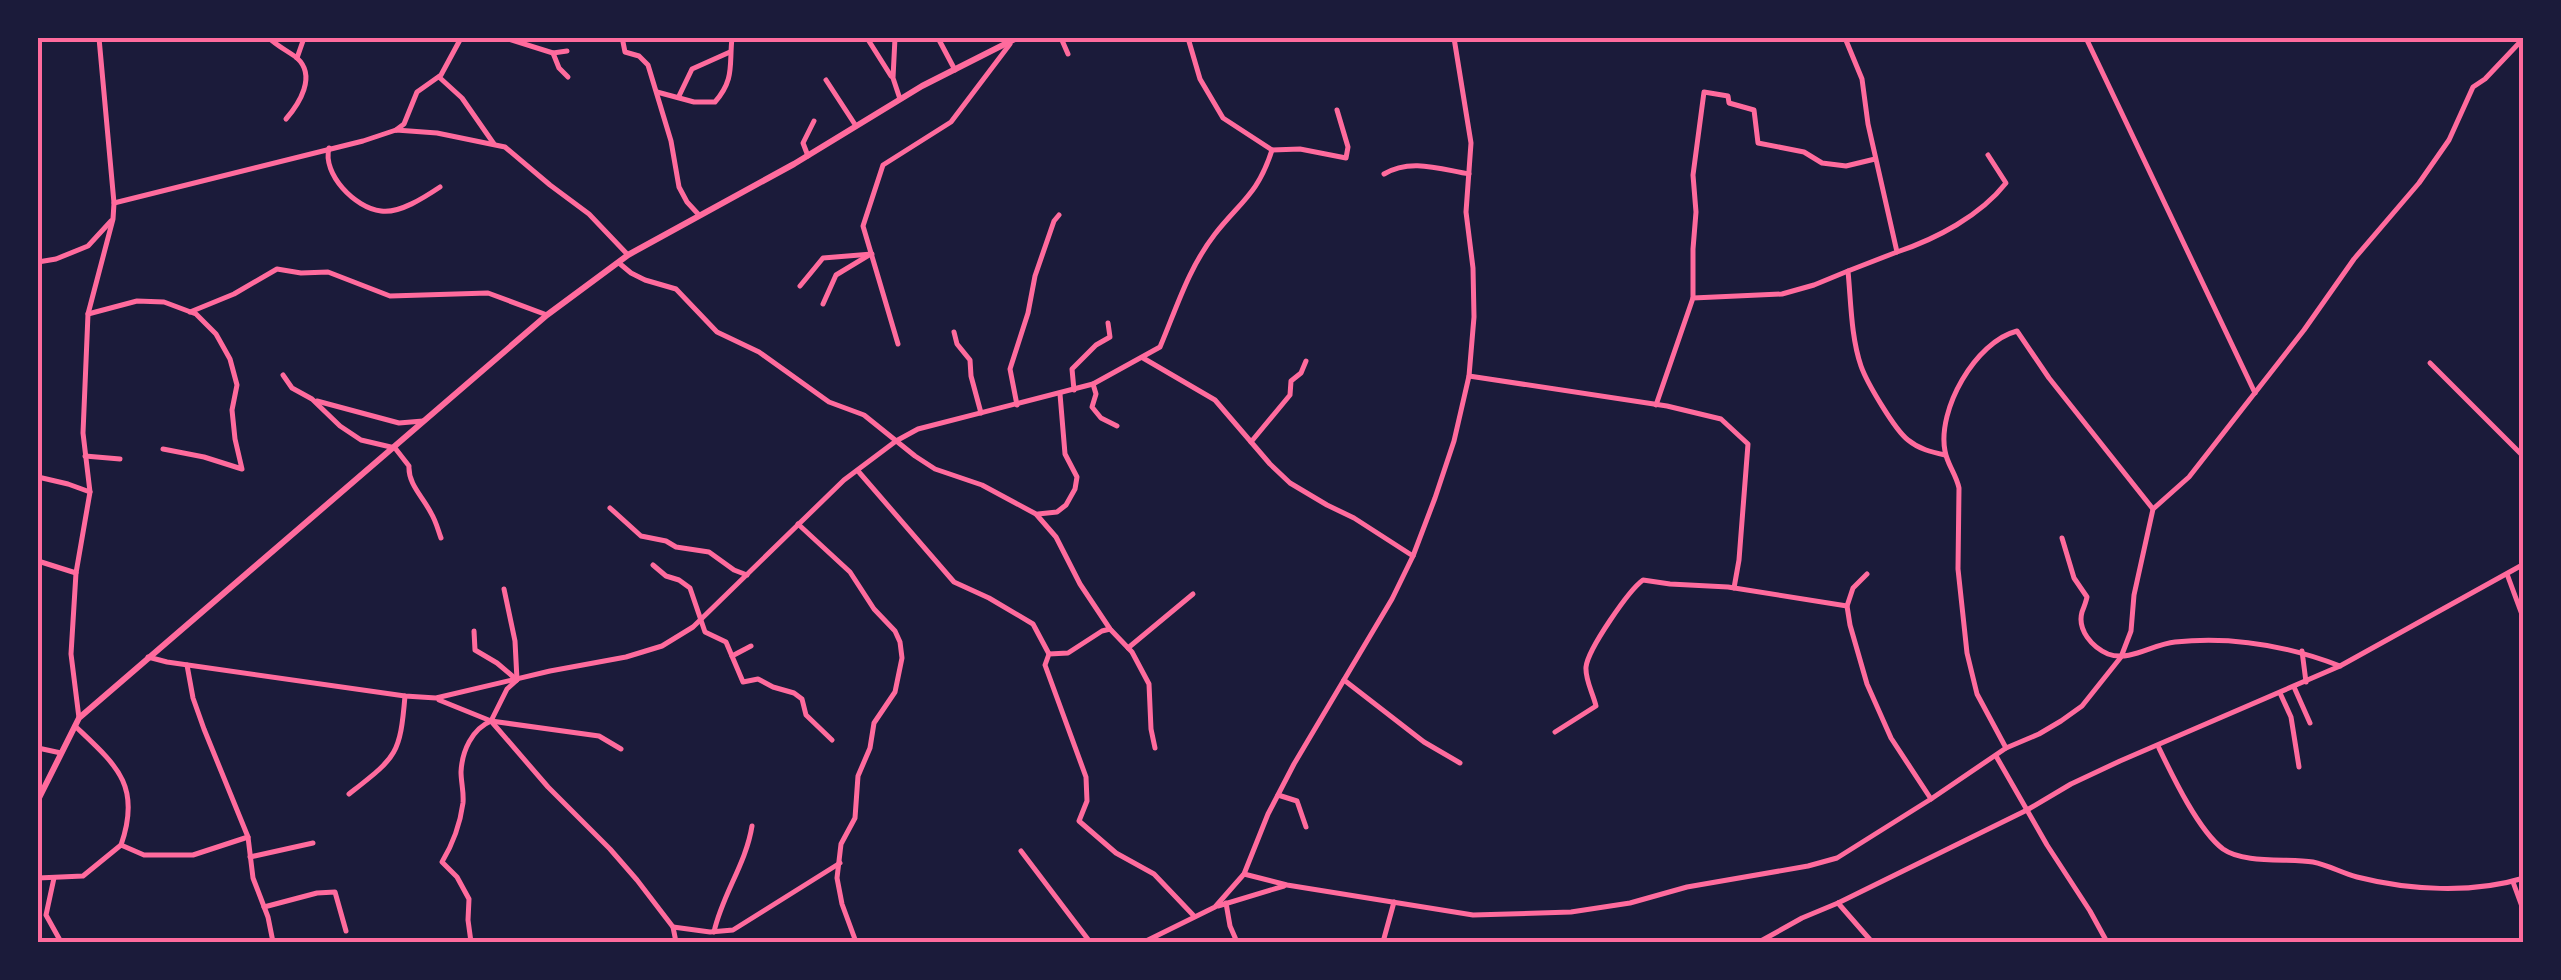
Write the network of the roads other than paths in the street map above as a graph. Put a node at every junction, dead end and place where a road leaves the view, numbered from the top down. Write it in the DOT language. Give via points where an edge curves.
graph roads {
  1 [pos="99,38"];
  2 [pos="269,38"];
  3 [pos="304,38"];
  4 [pos="461,38"];
  5 [pos="504,38"];
  6 [pos="732,38"];
  7 [pos="867,38"];
  8 [pos="894,38"];
  9 [pos="938,38"];
  10 [pos="1014,38"];
  11 [pos="1061,38"];
  12 [pos="1188,38"];
  13 [pos="1454,38"];
  14 [pos="1845,38"];
  15 [pos="2086,38"];
  16 [pos="2521,41"];
  17 [pos="623,42"];
  18 [pos="567,51"];
  19 [pos="731,52"];
  20 [pos="553,53"];
  21 [pos="1068,54"];
  22 [pos="296,58"];
  23 [pos="954,70"];
  24 [pos="438,77"];
  25 [pos="568,77"];
  26 [pos="893,78"];
  27 [pos="826,80"];
  28 [pos="657,92"];
  29 [pos="679,96"];
  30 [pos="900,99"];
  31 [pos="1337,110"];
  32 [pos="286,119"];
  33 [pos="814,121"];
  34 [pos="856,126"];
  35 [pos="396,130"];
  36 [pos="494,144"];
  37 [pos="329,148"];
  38 [pos="1272,150"];
  39 [pos="1988,154"];
  40 [pos="808,156"];
  41 [pos="1875,159"];
  42 [pos="1384,174"];
  43 [pos="1468,174"];
  44 [pos="440,187"];
  45 [pos="114,202"];
  46 [pos="700,215"];
  47 [pos="1059,215"];
  48 [pos="114,219"];
  49 [pos="1897,252"];
  50 [pos="872,254"];
  51 [pos="628,255"];
  52 [pos="38,262"];
  53 [pos="618,262"];
  54 [pos="1848,271"];
  55 [pos="800,286"];
  56 [pos="1693,298"];
  57 [pos="823,304"];
  58 [pos="190,312"];
  59 [pos="88,314"];
  60 [pos="547,315"];
  61 [pos="1108,323"];
  62 [pos="954,332"];
  63 [pos="898,344"];
  64 [pos="1143,358"];
  65 [pos="1306,361"];
  66 [pos="2430,364"];
  67 [pos="284,375"];
  68 [pos="1469,376"];
  69 [pos="1093,384"];
  70 [pos="1074,390"];
  71 [pos="2255,393"];
  72 [pos="1060,394"];
  73 [pos="312,400"];
  74 [pos="1018,405"];
  75 [pos="1656,405"];
  76 [pos="981,414"];
  77 [pos="426,421"];
  78 [pos="1117,426"];
  79 [pos="896,440"];
  80 [pos="1251,442"];
  81 [pos="394,448"];
  82 [pos="163,449"];
  83 [pos="1945,455"];
  84 [pos="85,456"];
  85 [pos="2524,457"];
  86 [pos="120,459"];
  87 [pos="858,471"];
  88 [pos="38,477"];
  89 [pos="90,492"];
  90 [pos="610,508"];
  91 [pos="2153,509"];
  92 [pos="1036,514"];
  93 [pos="798,524"];
  94 [pos="441,538"];
  95 [pos="2062,538"];
  96 [pos="1413,556"];
  97 [pos="38,562"];
  98 [pos="653,564"];
  99 [pos="2524,564"];
  100 [pos="76,573"];
  101 [pos="1867,574"];
  102 [pos="2506,574"];
  103 [pos="746,575"];
  104 [pos="1734,588"];
  105 [pos="504,589"];
  106 [pos="1193,594"];
  107 [pos="1847,606"];
  108 [pos="700,620"];
  109 [pos="2524,620"];
  110 [pos="1110,629"];
  111 [pos="474,631"];
  112 [pos="751,646"];
  113 [pos="1128,648"];
  114 [pos="2302,652"];
  115 [pos="1050,654"];
  116 [pos="732,656"];
  117 [pos="147,657"];
  118 [pos="2121,657"];
  119 [pos="186,664"];
  120 [pos="2340,666"];
  121 [pos="517,680"];
  122 [pos="1344,680"];
  123 [pos="2306,682"];
  124 [pos="2294,687"];
  125 [pos="2280,692"];
  126 [pos="405,696"];
  127 [pos="436,698"];
  128 [pos="491,721"];
  129 [pos="77,722"];
  130 [pos="2310,722"];
  131 [pos="1555,732"];
  132 [pos="832,740"];
  133 [pos="2158,746"];
  134 [pos="38,748"];
  135 [pos="1155,748"];
  136 [pos="2006,748"];
  137 [pos="621,749"];
  138 [pos="61,753"];
  139 [pos="1996,755"];
  140 [pos="1460,762"];
  141 [pos="2299,767"];
  142 [pos="349,794"];
  143 [pos="1278,795"];
  144 [pos="1931,799"];
  145 [pos="38,800"];
  146 [pos="2027,810"];
  147 [pos="752,826"];
  148 [pos="1306,826"];
  149 [pos="248,837"];
  150 [pos="313,843"];
  151 [pos="121,844"];
  152 [pos="1021,851"];
  153 [pos="250,857"];
  154 [pos="840,863"];
  155 [pos="1244,874"];
  156 [pos="38,878"];
  157 [pos="54,878"];
  158 [pos="2524,878"];
  159 [pos="2513,882"];
  160 [pos="1287,886"];
  161 [pos="1394,902"];
  162 [pos="1838,903"];
  163 [pos="1226,904"];
  164 [pos="1216,906"];
  165 [pos="264,907"];
  166 [pos="2524,912"];
  167 [pos="1194,916"];
  168 [pos="673,927"];
  169 [pos="346,931"];
  170 [pos="714,932"];
  171 [pos="61,942"];
  172 [pos="273,942"];
  173 [pos="470,942"];
  174 [pos="676,942"];
  175 [pos="856,942"];
  176 [pos="1090,942"];
  177 [pos="1144,942"];
  178 [pos="1236,942"];
  179 [pos="1383,942"];
  180 [pos="1759,942"];
  181 [pos="1872,942"];
  182 [pos="2107,942"];
  1 -- 45 [label="street"];
  2 -- 22 [label="street"];
  3 -- 22 [label="street"];
  4 -- 24 [label="street"];
  5 -- 20 [label="street"];
  6 -- 19 [label="street"];
  7 -- 26 [label="street"];
  8 -- 26 [label="street"];
  9 -- 23 [label="street"];
  10 -- 23 [label="street"];
  10 -- 50 [label="street" via="951,122 883,165 864,226"];
  11 -- 21 [label="street"];
  12 -- 38 [label="street" via="1200,80 1223,118"];
  13 -- 43 [label="street" via="1471,143"];
  14 -- 41 [label="street" via="1862,78"];
  15 -- 71 [label="street"];
  16 -- 71 [label="street" via="2473,87 2449,140"];
  17 -- 28 [label="street" via="624,52 648,66"];
  18 -- 20 [label="street"];
  19 -- 29 [label="street" via="692,69"];
  19 -- 29 [label="street" via="727,87 715,102"];
  20 -- 25 [label="street"];
  22 -- 32 [label="street" via="305,69 305,88"];
  23 -- 30 [label="street"];
  24 -- 35 [label="street" via="417,92"];
  24 -- 36 [label="street"];
  26 -- 30 [label="street"];
  27 -- 34 [label="street"];
  28 -- 29 [label="street"];
  28 -- 46 [label="street" via="679,187"];
  30 -- 34 [label="street"];
  31 -- 38 [label="street" via="1346,158"];
  33 -- 40 [label="street" via="803,143"];
  34 -- 40 [label="street"];
  35 -- 36 [label="street"];
  35 -- 37 [label="street"];
  36 -- 51 [label="street" via="589,214"];
  37 -- 44 [label="street" via="337,183 379,211 414,204"];
  37 -- 45 [label="street"];
  38 -- 64 [label="street" via="1256,187 1193,268 1160,346"];
  39 -- 49 [label="street" via="2006,183 1995,198"];
  40 -- 46 [label="street"];
  41 -- 49 [label="street"];
  41 -- 56 [label="street" via="1822,164 1804,152 1758,143 1754,110 1704,92 1693,176"];
  42 -- 43 [label="street" via="1434,166"];
  43 -- 68 [label="street" via="1474,284"];
  45 -- 48 [label="street"];
  46 -- 51 [label="street"];
  47 -- 74 [label="street" via="1010,368"];
  48 -- 52 [label="street" via="88,246"];
  48 -- 59 [label="street"];
  49 -- 54 [label="street"];
  50 -- 55 [label="street" via="823,258"];
  50 -- 57 [label="street" via="836,275"];
  50 -- 63 [label="street"];
  51 -- 53 [label="street"];
  53 -- 60 [label="street"];
  53 -- 79 [label="street" via="676,289 718,332"];
  54 -- 56 [label="street" via="1782,294"];
  54 -- 83 [label="street" via="1861,366 1905,439"];
  56 -- 75 [label="street"];
  58 -- 59 [label="street" via="138,301"];
  58 -- 60 [label="street" via="277,270 328,272 390,296 488,292"];
  58 -- 82 [label="street" via="216,334 230,359 242,469"];
  59 -- 84 [label="street"];
  60 -- 77 [label="street"];
  61 -- 70 [label="street" via="1110,337 1072,369"];
  62 -- 76 [label="street" via="970,360"];
  64 -- 69 [label="street"];
  64 -- 80 [label="street" via="1214,400"];
  65 -- 80 [label="street" via="1290,395"];
  66 -- 85 [label="street"];
  67 -- 73 [label="street"];
  68 -- 75 [label="street"];
  68 -- 96 [label="street"];
  69 -- 70 [label="street"];
  69 -- 78 [label="street" via="1092,406"];
  70 -- 72 [label="street"];
  71 -- 91 [label="street" via="2189,478"];
  72 -- 74 [label="street"];
  72 -- 92 [label="street" via="1065,454 1077,477 1066,505"];
  73 -- 77 [label="street" via="399,423"];
  73 -- 81 [label="street" via="361,440"];
  74 -- 76 [label="street"];
  75 -- 104 [label="street" via="1721,419 1748,444"];
  76 -- 79 [label="street" via="918,428"];
  77 -- 81 [label="street"];
  79 -- 87 [label="street"];
  79 -- 92 [label="street" via="935,469"];
  80 -- 96 [label="street" via="1290,483"];
  81 -- 94 [label="street"];
  81 -- 117 [label="street"];
  83 -- 91 [label="street" via="1951,404 1973,363 1991,343 2017,331"];
  83 -- 136 [label="street" via="1959,488 1967,653 1977,694"];
  84 -- 86 [label="street"];
  84 -- 89 [label="street"];
  87 -- 93 [label="street"];
  87 -- 115 [label="street" via="954,582 1033,624"];
  88 -- 89 [label="street"];
  89 -- 100 [label="street"];
  90 -- 103 [label="street" via="641,536 708,552"];
  91 -- 118 [label="street"];
  92 -- 110 [label="street"];
  93 -- 103 [label="street"];
  93 -- 154 [label="street" via="850,572 896,631 902,658 895,692 874,723"];
  95 -- 118 [label="street" via="2087,597 2081,622 2086,636"];
  96 -- 122 [label="street"];
  97 -- 100 [label="street"];
  98 -- 108 [label="street" via="690,588"];
  99 -- 102 [label="street"];
  100 -- 129 [label="street"];
  101 -- 107 [label="street"];
  102 -- 109 [label="street"];
  102 -- 120 [label="street"];
  103 -- 108 [label="street"];
  104 -- 107 [label="street"];
  104 -- 131 [label="street" via="1643,580 1632,588 1588,656 1586,676 1596,706"];
  105 -- 121 [label="street"];
  106 -- 113 [label="street"];
  107 -- 144 [label="street" via="1891,738"];
  108 -- 116 [label="street"];
  108 -- 121 [label="street" via="662,646 626,658"];
  110 -- 113 [label="street"];
  110 -- 115 [label="street" via="1068,653"];
  111 -- 121 [label="street" via="475,650"];
  112 -- 116 [label="street"];
  113 -- 135 [label="street" via="1148,684"];
  114 -- 118 [label="street" via="2232,640 2172,642"];
  114 -- 120 [label="street"];
  114 -- 123 [label="street"];
  115 -- 167 [label="street" via="1045,665 1086,777 1087,801 1078,821 1154,874"];
  116 -- 132 [label="street" via="743,682 758,679 794,693"];
  117 -- 119 [label="street"];
  117 -- 129 [label="street"];
  118 -- 136 [label="street" via="2082,706"];
  119 -- 126 [label="street"];
  119 -- 149 [label="street"];
  120 -- 123 [label="street"];
  121 -- 127 [label="street"];
  121 -- 128 [label="street"];
  122 -- 140 [label="street"];
  122 -- 143 [label="street"];
  123 -- 124 [label="street"];
  124 -- 125 [label="street"];
  124 -- 130 [label="street"];
  125 -- 133 [label="street"];
  125 -- 141 [label="street" via="2292,717"];
  126 -- 127 [label="street"];
  126 -- 142 [label="street" via="396,749"];
  127 -- 128 [label="street"];
  128 -- 137 [label="street" via="599,736"];
  128 -- 168 [label="street"];
  128 -- 173 [label="street" via="478,726 466,746 456,838 442,862 470,899"];
  129 -- 138 [label="street"];
  129 -- 151 [label="street" via="130,792"];
  133 -- 146 [label="street"];
  133 -- 159 [label="street" via="2186,801 2232,854 2310,862 2404,885"];
  134 -- 138 [label="street"];
  136 -- 139 [label="street"];
  138 -- 145 [label="street"];
  139 -- 144 [label="street"];
  139 -- 146 [label="street"];
  143 -- 148 [label="street" via="1297,801"];
  143 -- 155 [label="street"];
  144 -- 161 [label="street" via="1837,858 1630,904 1473,915"];
  146 -- 162 [label="street"];
  146 -- 182 [label="street"];
  147 -- 170 [label="street"];
  149 -- 151 [label="street" via="193,854 144,854"];
  149 -- 153 [label="street"];
  150 -- 153 [label="street"];
  151 -- 157 [label="street" via="83,876"];
  152 -- 176 [label="street"];
  153 -- 165 [label="street"];
  154 -- 170 [label="street" via="733,930"];
  154 -- 175 [label="street" via="842,904"];
  155 -- 160 [label="street"];
  155 -- 164 [label="street"];
  156 -- 157 [label="street"];
  157 -- 171 [label="street" via="46,915"];
  158 -- 159 [label="street"];
  159 -- 166 [label="street"];
  160 -- 161 [label="street"];
  160 -- 163 [label="street"];
  161 -- 179 [label="street"];
  162 -- 180 [label="street"];
  162 -- 181 [label="street"];
  163 -- 164 [label="street"];
  163 -- 178 [label="street"];
  164 -- 167 [label="street"];
  165 -- 169 [label="street" via="335,892"];
  165 -- 172 [label="street"];
  167 -- 177 [label="street"];
  168 -- 170 [label="street"];
  168 -- 174 [label="street"];
}
